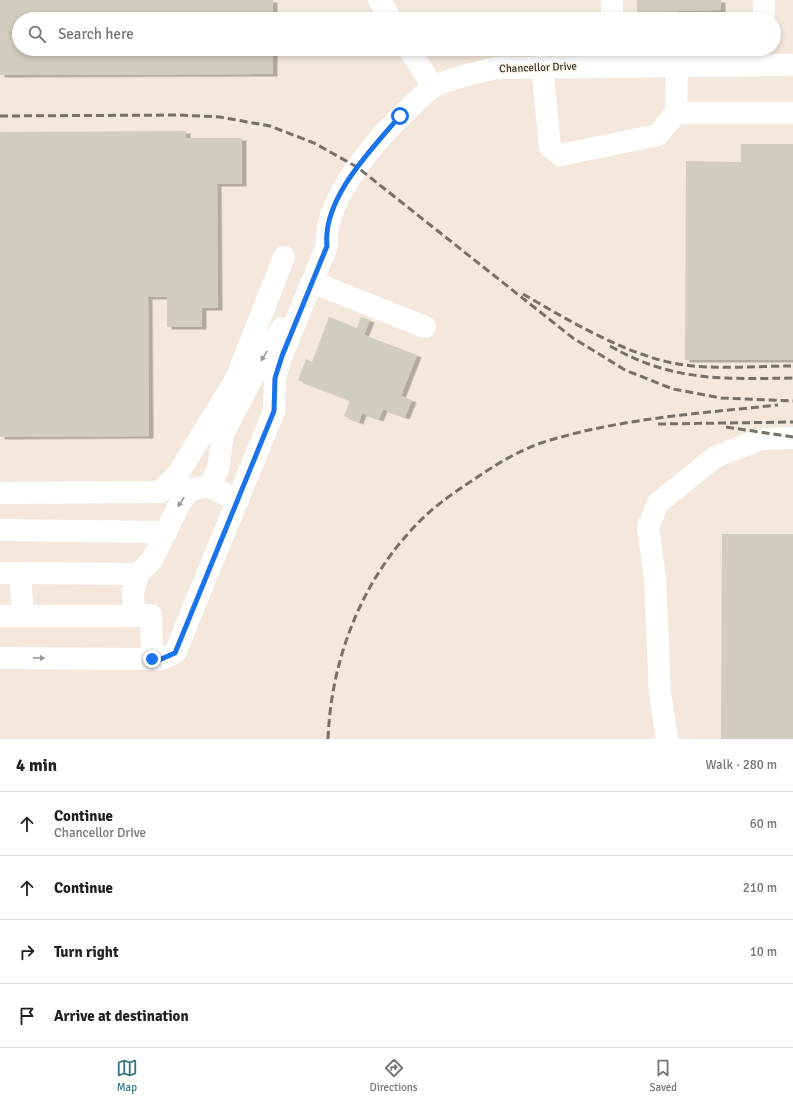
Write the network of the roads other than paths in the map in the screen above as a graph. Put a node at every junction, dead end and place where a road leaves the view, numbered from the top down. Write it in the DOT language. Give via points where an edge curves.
graph roads {
  1 [pos="379,0"];
  2 [pos="612,0"];
  3 [pos="764,0"];
  4 [pos="387,12"];
  5 [pos="612,12"];
  6 [pos="764,12"];
  7 [pos="414,56"];
  8 [pos="612,57"];
  9 [pos="764,57"];
  10 [pos="793,65"];
  11 [pos="542,66"];
  12 [pos="677,66"];
  13 [pos="433,86"];
  14 [pos="676,113"];
  15 [pos="793,113"];
  16 [pos="328,228"];
  17 [pos="284,258"];
  18 [pos="312,282"];
  19 [pos="425,327"];
  20 [pos="793,438"];
  21 [pos="209,487"];
  22 [pos="0,494"];
  23 [pos="238,500"];
  24 [pos="0,530"];
  25 [pos="166,532"];
  26 [pos="10,573"];
  27 [pos="138,574"];
  28 [pos="0,616"];
  29 [pos="23,616"];
  30 [pos="134,616"];
  31 [pos="0,658"];
  32 [pos="152,659"];
  33 [pos="666,739"];
  1 -- 4 [label="street"];
  2 -- 5 [label="street"];
  3 -- 6 [label="street"];
  7 -- 13 [label="street"];
  8 -- 11 [label="street, Chancellor Drive"];
  8 -- 12 [label="street, Chancellor Drive"];
  9 -- 10 [label="street, Chancellor Drive"];
  9 -- 12 [label="street, Chancellor Drive"];
  11 -- 13 [label="street, Chancellor Drive" via="496,68"];
  11 -- 14 [label="street" via="550,147 560,155 658,135"];
  12 -- 14 [label="street"];
  13 -- 16 [label="street, Chancellor Drive" via="400,116 357,167 337,200"];
  14 -- 15 [label="street"];
  16 -- 18 [label="street" via="327,246"];
  16 -- 21 [label="street, one-way" via="318,242 290,315 259,365 223,434 218,468"];
  17 -- 22 [label="street" via="236,379 178,474 160,492"];
  18 -- 19 [label="street"];
  18 -- 23 [label="street" via="275,378 274,411"];
  20 -- 33 [label="street" via="760,439 715,457 658,503 648,527 655,578 660,693"];
  21 -- 23 [label="street"];
  21 -- 25 [label="street, one-way" via="191,489 181,501"];
  23 -- 32 [label="street" via="175,653 159,660"];
  24 -- 25 [label="street"];
  25 -- 27 [label="street" via="152,560"];
  26 -- 27 [label="street"];
  26 -- 29 [label="street"];
  27 -- 30 [label="street" via="133,592"];
  28 -- 29 [label="street"];
  29 -- 30 [label="street"];
  30 -- 32 [label="street" via="151,615"];
  31 -- 32 [label="street, one-way"];
}
